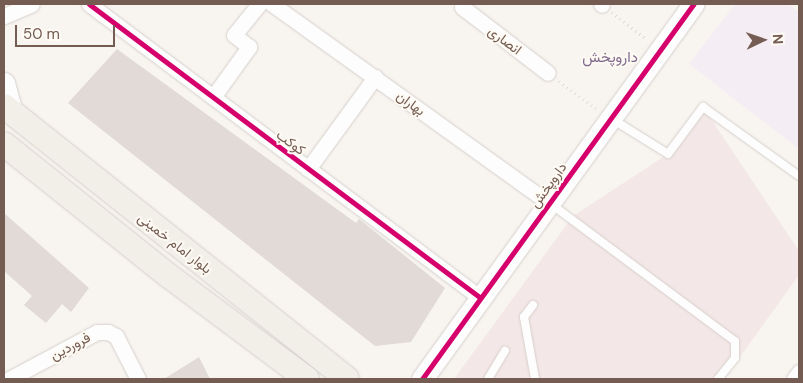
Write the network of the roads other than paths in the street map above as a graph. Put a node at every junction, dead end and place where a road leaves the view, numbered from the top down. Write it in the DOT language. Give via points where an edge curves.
graph roads {
  1 [pos="32,4"];
  2 [pos="90,4"];
  3 [pos="259,4"];
  4 [pos="272,4"];
  5 [pos="693,4"];
  6 [pos="461,5"];
  7 [pos="4,16"];
  8 [pos="548,73"];
  9 [pos="375,77"];
  10 [pos="4,83"];
  11 [pos="213,97"];
  12 [pos="8,110"];
  13 [pos="610,118"];
  14 [pos="4,144"];
  15 [pos="308,169"];
  16 [pos="799,176"];
  17 [pos="549,203"];
  18 [pos="480,298"];
  19 [pos="533,305"];
  20 [pos="505,351"];
  21 [pos="799,372"];
  22 [pos="9,379"];
  23 [pos="138,379"];
  24 [pos="307,379"];
  25 [pos="347,379"];
  26 [pos="422,379"];
  27 [pos="488,379"];
  28 [pos="535,379"];
  29 [pos="718,379"];
  30 [pos="794,379"];
  1 -- 7 [label="street"];
  2 -- 11 [label="street, کوکب"];
  3 -- 11 [label="street" via="234,35 249,46"];
  4 -- 9 [label="street, بهاران"];
  5 -- 13 [label="street, داروپخش"];
  6 -- 8 [label="street, انصاری"];
  9 -- 15 [label="street"];
  9 -- 17 [label="street, بهاران"];
  10 -- 12 [label="street"];
  11 -- 15 [label="street, کوکب"];
  12 -- 25 [label="main road, بلوار امام خمینی"];
  13 -- 16 [label="lane" via="668,154 703,107"];
  13 -- 17 [label="street, داروپخش"];
  14 -- 24 [label="main road, بلوار امام خمینی" via="169,276"];
  15 -- 18 [label="street, کوکب"];
  17 -- 18 [label="street, داروپخش"];
  17 -- 29 [label="lane" via="735,341 735,358"];
  18 -- 26 [label="street, داروپخش"];
  19 -- 28 [label="lane" via="524,318"];
  20 -- 27 [label="lane"];
  21 -- 30 [label="street"];
  22 -- 23 [label="street, فروردین" via="97,332 116,336"];
}
